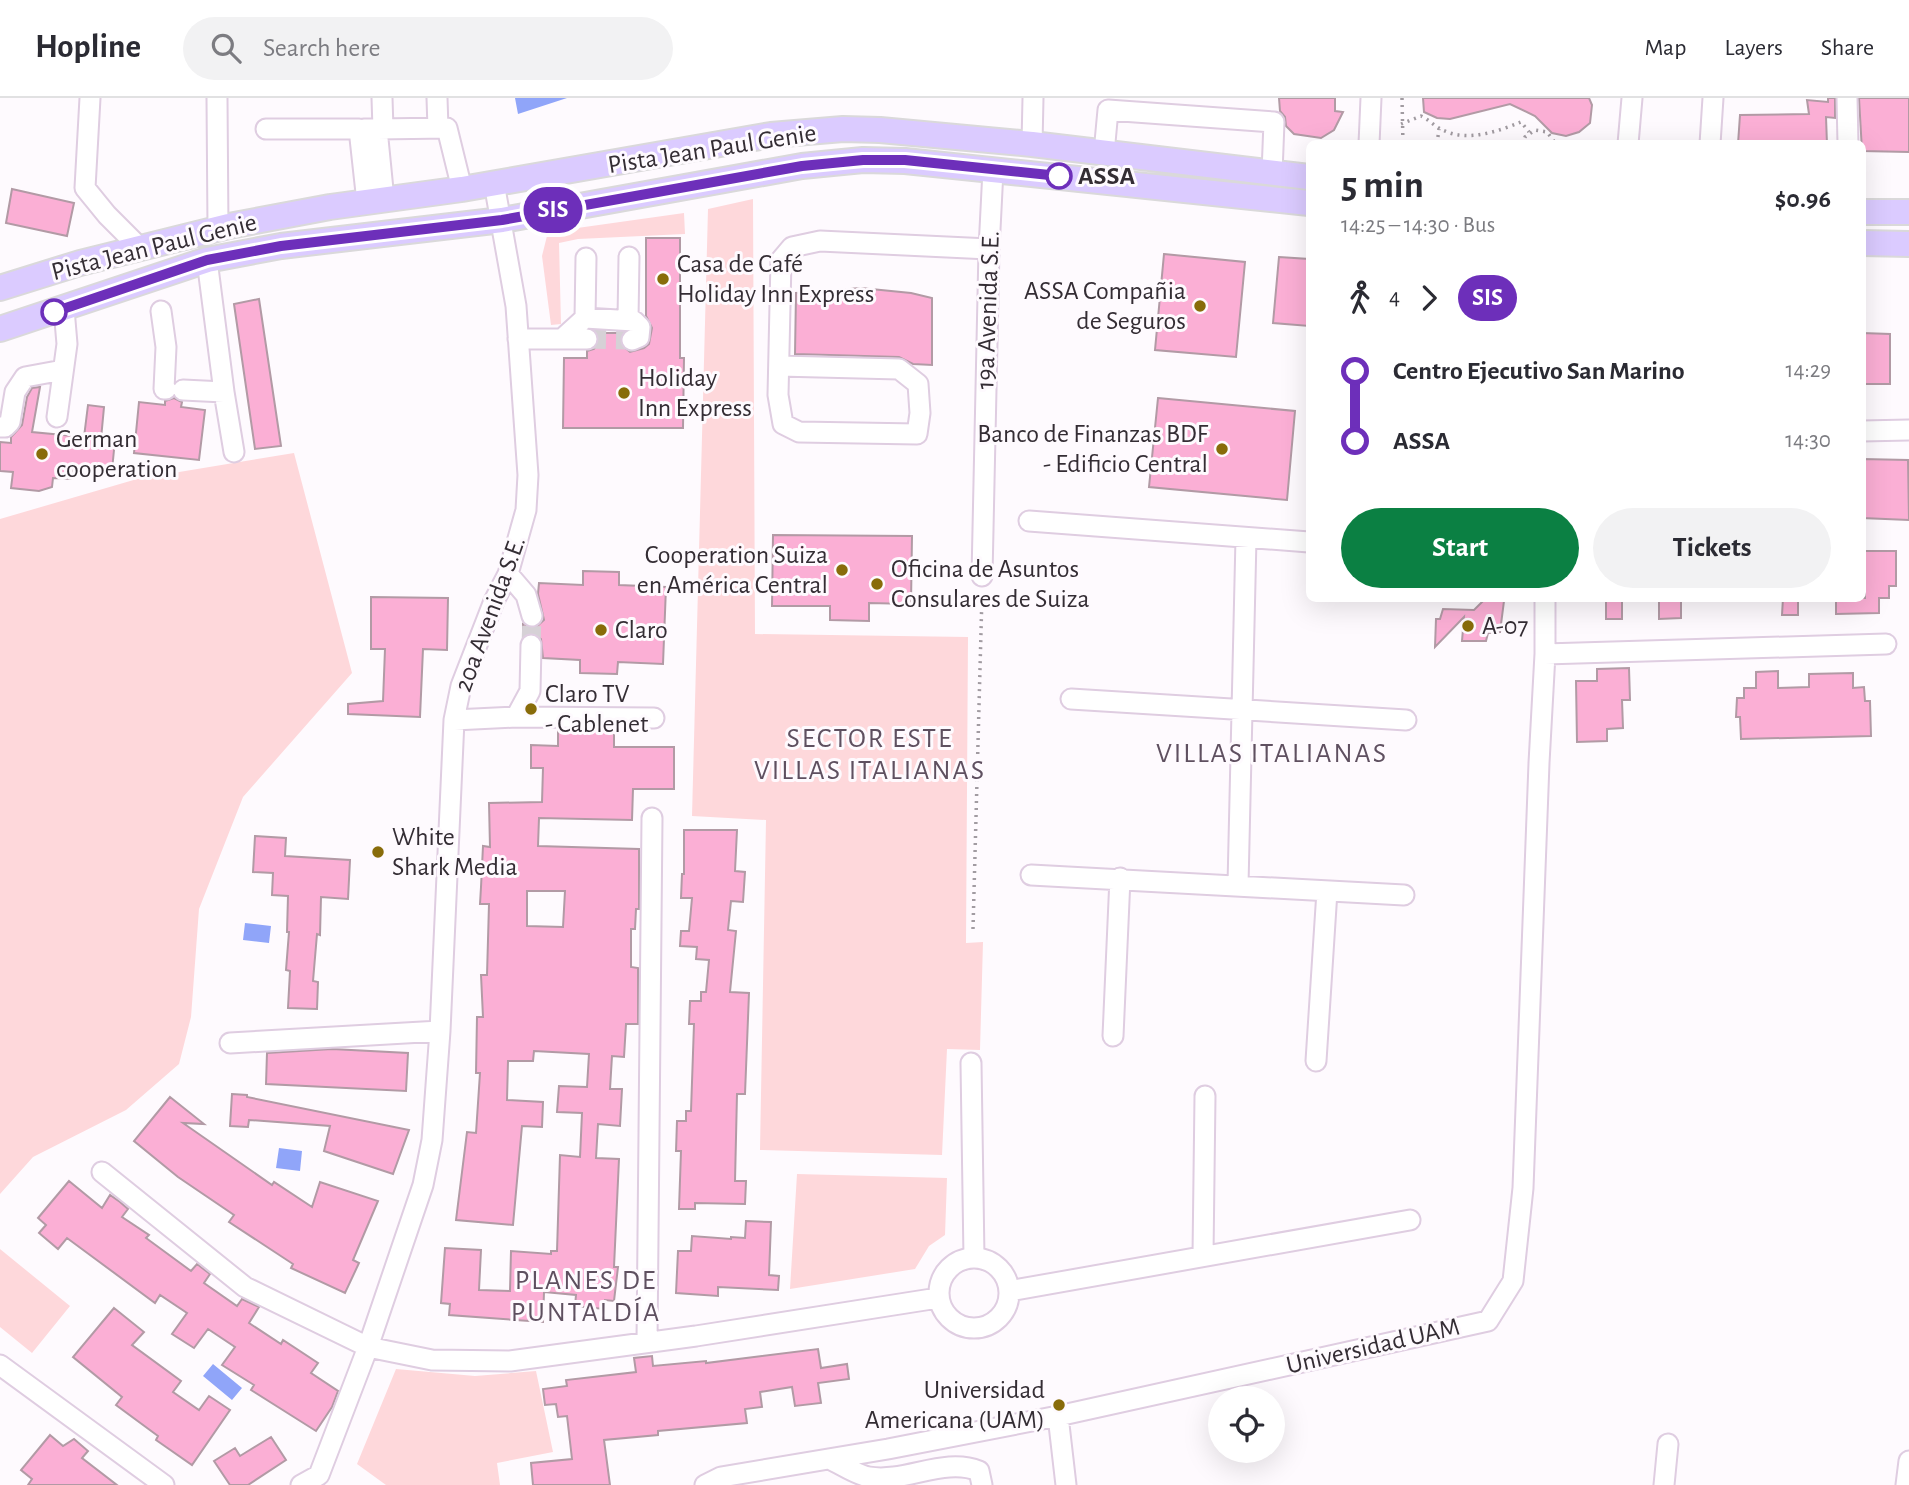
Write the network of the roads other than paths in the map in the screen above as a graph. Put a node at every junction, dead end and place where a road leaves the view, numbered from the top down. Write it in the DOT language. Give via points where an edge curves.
graph roads {
  1 [pos="90,98"];
  2 [pos="217,98"];
  3 [pos="227,98"];
  4 [pos="382,98"];
  5 [pos="437,98"];
  6 [pos="1033,98"];
  7 [pos="1371,98"];
  8 [pos="1632,98"];
  9 [pos="1713,98"];
  10 [pos="1847,98"];
  11 [pos="438,128"];
  12 [pos="266,129"];
  13 [pos="373,129"];
  14 [pos="816,131"];
  15 [pos="1369,140"];
  16 [pos="1628,140"];
  17 [pos="1710,140"];
  18 [pos="1848,140"];
  19 [pos="1032,144"];
  20 [pos="1104,153"];
  21 [pos="1145,158"];
  22 [pos="993,170"];
  23 [pos="1272,173"];
  24 [pos="1306,177"];
  25 [pos="495,183"];
  26 [pos="1175,188"];
  27 [pos="462,189"];
  28 [pos="1306,191"];
  29 [pos="376,201"];
  30 [pos="1306,203"];
  31 [pos="1866,212"];
  32 [pos="1909,212"];
  33 [pos="502,220"];
  34 [pos="223,227"];
  35 [pos="1866,243"];
  36 [pos="1909,244"];
  37 [pos="140,248"];
  38 [pos="989,249"];
  39 [pos="629,257"];
  40 [pos="586,258"];
  41 [pos="207,260"];
  42 [pos="0,288"];
  43 [pos="64,309"];
  44 [pos="161,311"];
  45 [pos="585,318"];
  46 [pos="628,319"];
  47 [pos="0,329"];
  48 [pos="563,338"];
  49 [pos="518,339"];
  50 [pos="587,339"];
  51 [pos="632,340"];
  52 [pos="779,366"];
  53 [pos="63,370"];
  54 [pos="225,392"];
  55 [pos="57,417"];
  56 [pos="0,427"];
  57 [pos="1909,430"];
  58 [pos="1866,431"];
  59 [pos="234,452"];
  60 [pos="1029,521"];
  61 [pos="1246,538"];
  62 [pos="1306,542"];
  63 [pos="508,574"];
  64 [pos="982,576"];
  65 [pos="1545,602"];
  66 [pos="532,617"];
  67 [pos="1886,644"];
  68 [pos="531,645"];
  69 [pos="1545,654"];
  70 [pos="1071,699"];
  71 [pos="1244,711"];
  72 [pos="516,717"];
  73 [pos="654,718"];
  74 [pos="454,720"];
  75 [pos="1406,720"];
  76 [pos="652,818"];
  77 [pos="1031,874"];
  78 [pos="1120,878"];
  79 [pos="1238,885"];
  80 [pos="1327,891"];
  81 [pos="1404,895"];
  82 [pos="440,1031"];
  83 [pos="1112,1036"];
  84 [pos="230,1043"];
  85 [pos="1316,1061"];
  86 [pos="971,1063"];
  87 [pos="1205,1096"];
  88 [pos="102,1172"];
  89 [pos="1410,1220"];
  90 [pos="1203,1255"];
  91 [pos="974,1258"];
  92 [pos="1009,1291"];
  93 [pos="938,1298"];
  94 [pos="647,1342"];
  95 [pos="368,1347"];
  96 [pos="0,1365"];
  97 [pos="1058,1416"];
  98 [pos="1668,1444"];
  99 [pos="829,1459"];
  100 [pos="1909,1461"];
  101 [pos="786,1466"];
  102 [pos="325,1480"];
  103 [pos="164,1485"];
  104 [pos="300,1485"];
  105 [pos="705,1485"];
  106 [pos="795,1485"];
  107 [pos="982,1485"];
  108 [pos="1066,1485"];
  109 [pos="1664,1485"];
  110 [pos="1906,1485"];
  1 -- 37 [label="street" via="85,188"];
  2 -- 34 [label="street"];
  3 -- 34 [label="street"];
  4 -- 13 [label="street"];
  5 -- 11 [label="street"];
  6 -- 19 [label="street"];
  7 -- 15 [label="street"];
  8 -- 16 [label="street"];
  9 -- 17 [label="street"];
  10 -- 18 [label="street"];
  11 -- 13 [label="street"];
  11 -- 27 [label="street" via="447,128"];
  12 -- 13 [label="street"];
  13 -- 29 [label="street"];
  14 -- 19 [label="main road, Pista Jean Paul Genie" via="880,130"];
  14 -- 22 [label="main road" via="856,142 979,152"];
  14 -- 25 [label="main road, Pista Jean Paul Genie"];
  19 -- 20 [label="main road, Pista Jean Paul Genie"];
  20 -- 21 [label="main road, Pista Jean Paul Genie"];
  20 -- 23 [label="street" via="1108,110 1274,122"];
  21 -- 22 [label="main road" via="1110,163 1010,156"];
  21 -- 23 [label="main road, Pista Jean Paul Genie"];
  22 -- 26 [label="main road, Pista Jean Paul Genie"];
  22 -- 33 [label="main road, Pista Jean Paul Genie" via="905,160 802,166"];
  22 -- 38 [label="street, 19a Avenida S.E."];
  23 -- 24 [label="main road, Pista Jean Paul Genie"];
  25 -- 27 [label="main road, Pista Jean Paul Genie"];
  25 -- 33 [label="street, 20a Avenida S.E."];
  26 -- 28 [label="main road" via="1218,183"];
  26 -- 30 [label="main road, Pista Jean Paul Genie"];
  27 -- 29 [label="main road, Pista Jean Paul Genie"];
  29 -- 34 [label="main road, Pista Jean Paul Genie"];
  31 -- 32 [label="main road"];
  33 -- 41 [label="main road, Pista Jean Paul Genie" via="281,246"];
  33 -- 49 [label="street, 20a Avenida S.E."];
  34 -- 37 [label="main road, Pista Jean Paul Genie"];
  35 -- 36 [label="main road"];
  37 -- 42 [label="main road, Pista Jean Paul Genie"];
  38 -- 52 [label="street" via="820,241 792,247 781,260"];
  38 -- 64 [label="street, 19a Avenida S.E."];
  39 -- 46 [label="street"];
  40 -- 45 [label="street"];
  41 -- 43 [label="main road, Pista Jean Paul Genie"];
  41 -- 54 [label="street"];
  43 -- 47 [label="main road, Pista Jean Paul Genie"];
  43 -- 53 [label="street" via="67,344"];
  44 -- 54 [label="street" via="166,347 164,389"];
  45 -- 46 [label="street"];
  45 -- 48 [label="street"];
  46 -- 51 [label="street" via="640,327 639,337"];
  48 -- 49 [label="street"];
  48 -- 50 [label="street"];
  49 -- 63 [label="street, 20a Avenida S.E." via="528,475 526,510"];
  52 -- 52 [label="street" via="783,424 799,432 917,434 919,384 899,369"];
  53 -- 55 [label="street"];
  53 -- 56 [label="street" via="25,377 15,392 10,422"];
  54 -- 59 [label="street"];
  57 -- 58 [label="street"];
  60 -- 61 [label="street"];
  61 -- 62 [label="street"];
  61 -- 71 [label="street"];
  63 -- 66 [label="street" via="526,595"];
  63 -- 74 [label="street, 20a Avenida S.E." via="461,686"];
  65 -- 69 [label="street, Universidad UAM"];
  67 -- 69 [label="street"];
  68 -- 72 [label="street" via="530,691"];
  69 -- 97 [label="street, Universidad UAM" via="1523,1188 1513,1281 1488,1321"];
  70 -- 71 [label="street"];
  71 -- 75 [label="street"];
  71 -- 79 [label="street"];
  72 -- 73 [label="street"];
  72 -- 74 [label="street"];
  74 -- 82 [label="street, 20a Avenida S.E."];
  76 -- 94 [label="street"];
  77 -- 78 [label="street"];
  78 -- 79 [label="street"];
  78 -- 83 [label="street"];
  79 -- 80 [label="street"];
  80 -- 81 [label="street"];
  80 -- 85 [label="street"];
  82 -- 84 [label="street"];
  82 -- 95 [label="street, 20a Avenida S.E." via="432,1140 423,1185"];
  86 -- 91 [label="street"];
  87 -- 90 [label="street"];
  88 -- 95 [label="street" via="245,1287"];
  89 -- 90 [label="street"];
  90 -- 92 [label="street"];
  91 -- 92 [label="street" via="991,1262 1003,1274"];
  91 -- 93 [label="street" via="951,1266 943,1275"];
  92 -- 93 [label="street" via="1008,1303 994,1322 971,1329 949,1319"];
  93 -- 94 [label="street"];
  94 -- 95 [label="street" via="510,1360 432,1360"];
  95 -- 102 [label="street, 20a Avenida S.E."];
  96 -- 103 [label="street"];
  97 -- 99 [label="street, Universidad UAM"];
  97 -- 108 [label="street"];
  98 -- 109 [label="street"];
  99 -- 101 [label="street, Universidad UAM"];
  99 -- 107 [label="street" via="869,1477 964,1465 979,1471"];
  100 -- 110 [label="street"];
  101 -- 105 [label="street, Universidad UAM" via="721,1477"];
  101 -- 106 [label="street"];
  102 -- 104 [label="street"];
}
